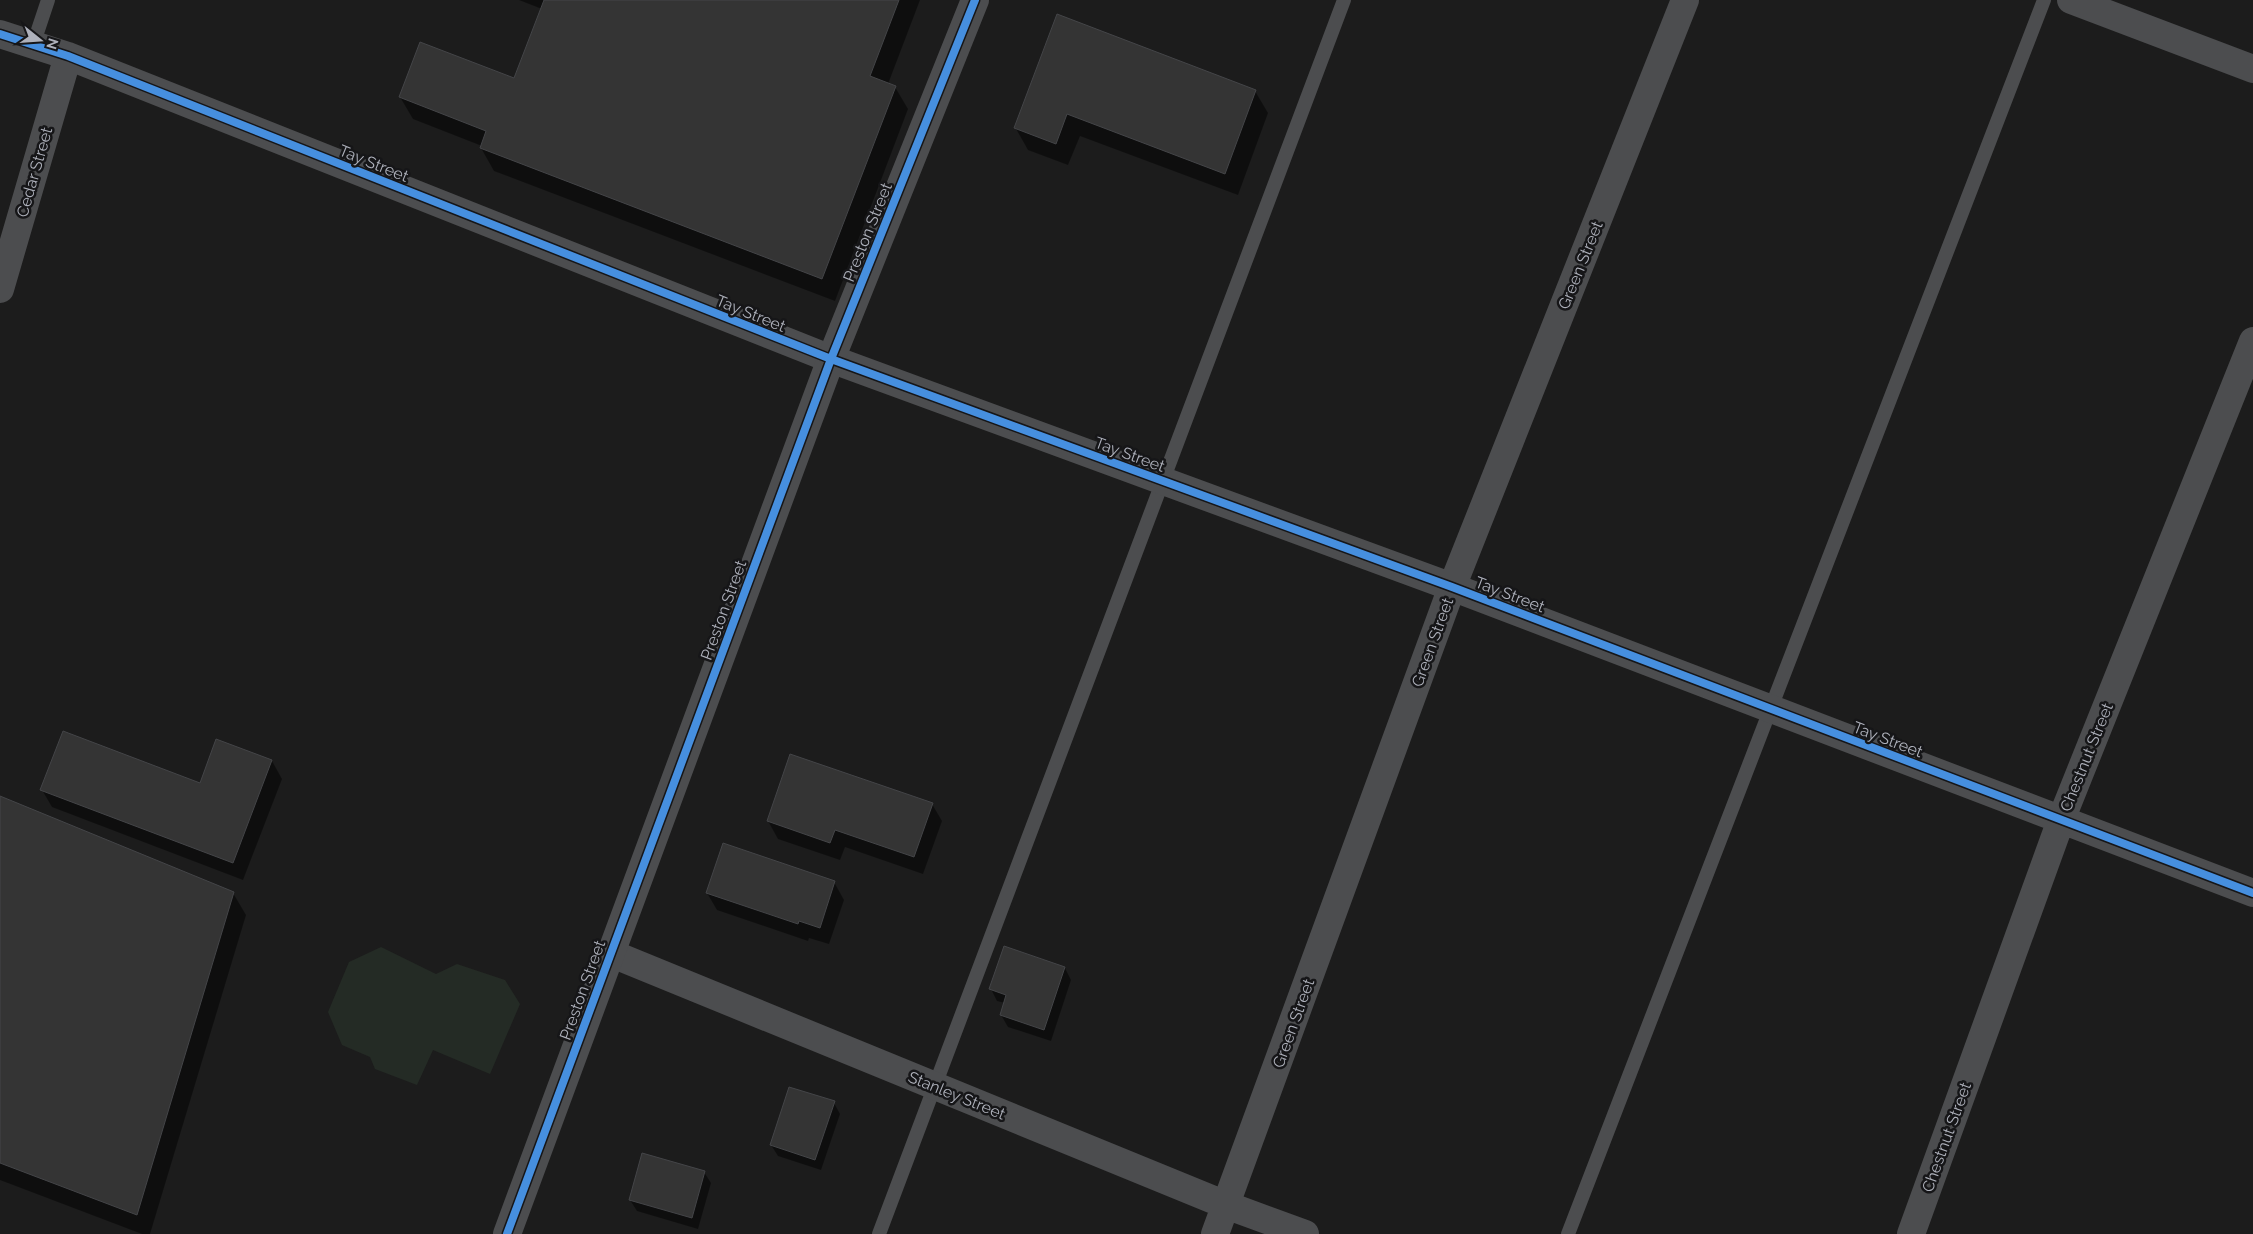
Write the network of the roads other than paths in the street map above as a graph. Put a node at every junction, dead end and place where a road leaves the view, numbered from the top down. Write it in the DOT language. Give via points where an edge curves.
graph roads {
  1 [pos="48,0"];
  2 [pos="975,0"];
  3 [pos="1344,0"];
  4 [pos="1685,0"];
  5 [pos="2044,0"];
  6 [pos="2071,0"];
  7 [pos="0,34"];
  8 [pos="34,45"];
  9 [pos="68,56"];
  10 [pos="2253,69"];
  11 [pos="0,289"];
  12 [pos="2253,341"];
  13 [pos="831,359"];
  14 [pos="1163,481"];
  15 [pos="1452,587"];
  16 [pos="1770,708"];
  17 [pos="2061,820"];
  18 [pos="2253,893"];
  19 [pos="610,953"];
  20 [pos="936,1087"];
  21 [pos="1226,1205"];
  22 [pos="507,1234"];
  23 [pos="879,1234"];
  24 [pos="1215,1234"];
  25 [pos="1305,1234"];
  26 [pos="1568,1234"];
  27 [pos="1911,1234"];
  1 -- 8 [label="lane"];
  2 -- 13 [label="street, Preston Street"];
  3 -- 14 [label="lane"];
  4 -- 15 [label="street, Green Street"];
  5 -- 16 [label="lane"];
  6 -- 10 [label="street"];
  7 -- 8 [label="street, Tay Street"];
  8 -- 9 [label="street, Tay Street"];
  9 -- 11 [label="street, Cedar Street"];
  9 -- 13 [label="street, Tay Street"];
  12 -- 17 [label="street, Chestnut Street"];
  13 -- 14 [label="street, Tay Street"];
  13 -- 19 [label="street, Preston Street"];
  14 -- 15 [label="street, Tay Street"];
  14 -- 20 [label="lane"];
  15 -- 16 [label="street, Tay Street"];
  15 -- 21 [label="street, Green Street"];
  16 -- 17 [label="street, Tay Street"];
  16 -- 26 [label="lane"];
  17 -- 18 [label="street, Tay Street"];
  17 -- 27 [label="street, Chestnut Street"];
  19 -- 20 [label="street, Stanley Street"];
  19 -- 22 [label="street, Preston Street"];
  20 -- 21 [label="street, Stanley Street"];
  20 -- 23 [label="lane"];
  21 -- 24 [label="street, Green Street"];
  21 -- 25 [label="street, Stanley Street"];
}
